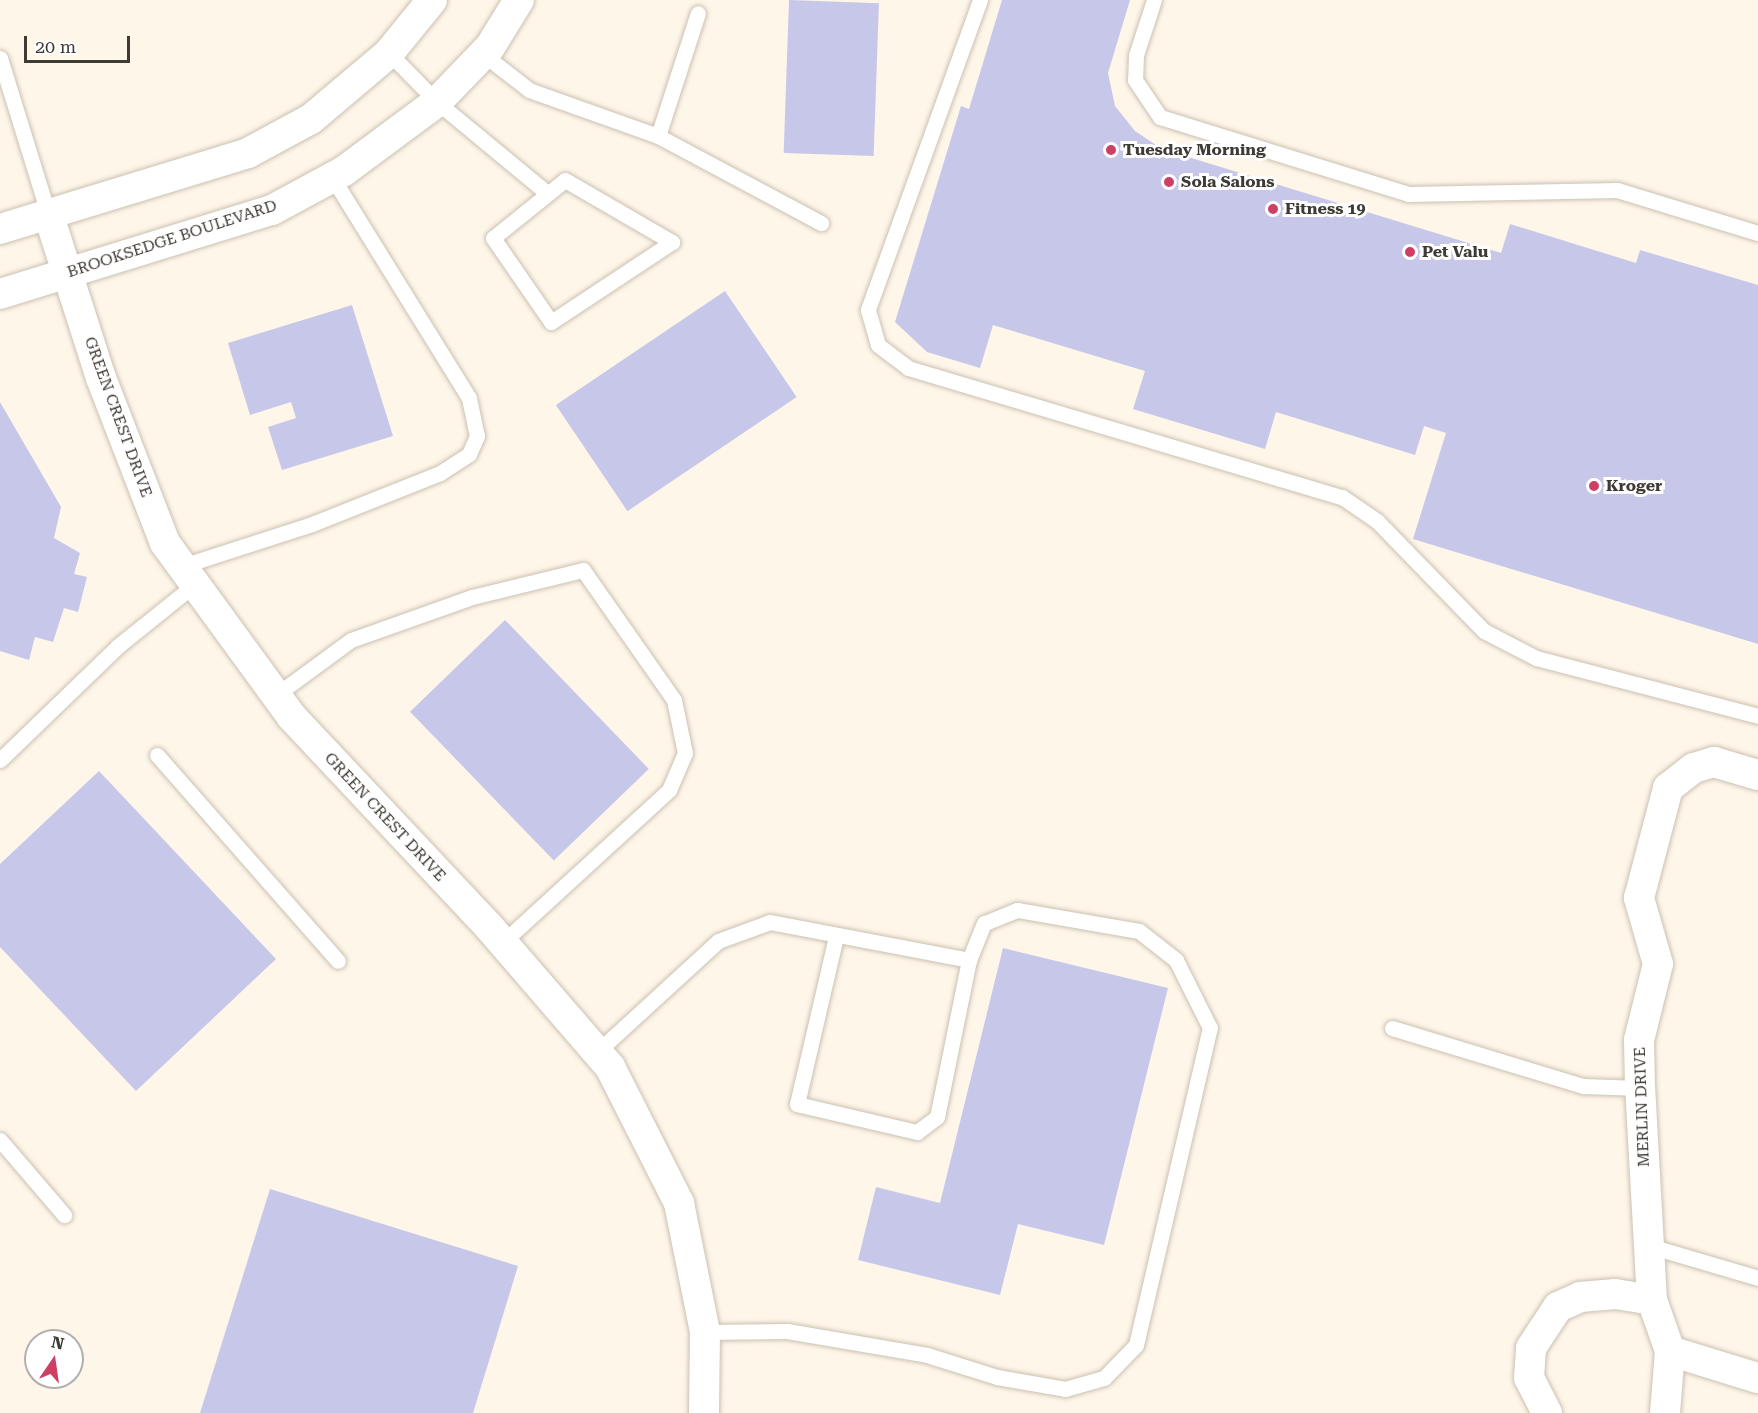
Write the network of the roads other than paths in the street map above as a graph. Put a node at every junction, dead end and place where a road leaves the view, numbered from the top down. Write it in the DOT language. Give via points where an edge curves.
graph roads {
  1 [pos="432,0"];
  2 [pos="519,0"];
  3 [pos="980,0"];
  4 [pos="1154,0"];
  5 [pos="698,13"];
  6 [pos="389,53"];
  7 [pos="483,54"];
  8 [pos="1,63"];
  9 [pos="437,102"];
  10 [pos="658,136"];
  11 [pos="332,177"];
  12 [pos="547,193"];
  13 [pos="48,213"];
  14 [pos="821,223"];
  15 [pos="0,229"];
  16 [pos="1758,233"];
  17 [pos="68,272"];
  18 [pos="0,294"];
  19 [pos="188,575"];
  20 [pos="276,695"];
  21 [pos="1758,716"];
  22 [pos="157,755"];
  23 [pos="0,760"];
  24 [pos="1758,775"];
  25 [pos="836,936"];
  26 [pos="503,942"];
  27 [pos="969,960"];
  28 [pos="338,961"];
  29 [pos="1392,1028"];
  30 [pos="597,1052"];
  31 [pos="1640,1088"];
  32 [pos="0,1140"];
  33 [pos="64,1215"];
  34 [pos="1653,1247"];
  35 [pos="1758,1278"];
  36 [pos="1652,1300"];
  37 [pos="705,1332"];
  38 [pos="1670,1352"];
  39 [pos="1758,1378"];
  40 [pos="704,1413"];
  41 [pos="1547,1413"];
  42 [pos="1665,1413"];
  1 -- 6 [label="street"];
  2 -- 7 [label="street, BROOKSEDGE BOULEVARD"];
  3 -- 21 [label="lane" via="868,310 878,345 908,368 1342,497 1377,521 1484,631 1536,658"];
  4 -- 16 [label="lane" via="1136,55 1135,80 1160,117 1408,194 1617,190"];
  5 -- 10 [label="lane"];
  6 -- 9 [label="lane"];
  6 -- 13 [label="street" via="311,119 248,153"];
  7 -- 9 [label="street, BROOKSEDGE BOULEVARD"];
  7 -- 10 [label="lane" via="529,90"];
  8 -- 13 [label="lane"];
  9 -- 11 [label="street, BROOKSEDGE BOULEVARD"];
  9 -- 12 [label="lane"];
  10 -- 14 [label="lane"];
  11 -- 17 [label="street, BROOKSEDGE BOULEVARD" via="272,210"];
  11 -- 19 [label="lane" via="469,398 477,436 469,454 440,474"];
  12 -- 12 [label="lane" via="493,238 552,322 672,242 565,180"];
  13 -- 15 [label="street"];
  13 -- 17 [label="street, GREEN CREST DRIVE"];
  17 -- 18 [label="street, BROOKSEDGE BOULEVARD"];
  17 -- 19 [label="street, GREEN CREST DRIVE" via="165,543"];
  19 -- 20 [label="street, GREEN CREST DRIVE"];
  19 -- 23 [label="lane"];
  20 -- 26 [label="street, GREEN CREST DRIVE"];
  20 -- 26 [label="lane" via="351,640 472,597 583,570 674,700 685,753 669,790"];
  22 -- 28 [label="lane"];
  24 -- 31 [label="street, MERLIN DRIVE" via="1714,762 1694,768 1668,788 1639,898 1658,964 1639,1040"];
  25 -- 27 [label="lane"];
  25 -- 27 [label="lane" via="797,1104 917,1132 937,1117"];
  25 -- 30 [label="lane" via="770,922 718,941"];
  26 -- 30 [label="street, GREEN CREST DRIVE"];
  27 -- 37 [label="lane" via="984,923 1017,910 1140,931 1176,960 1199,999 1210,1028 1136,1345 1104,1378 1065,1389 997,1377 927,1355 787,1331"];
  29 -- 31 [label="lane" via="1583,1086"];
  30 -- 37 [label="street, GREEN CREST DRIVE" via="679,1203"];
  31 -- 34 [label="street, MERLIN DRIVE"];
  32 -- 33 [label="lane"];
  34 -- 35 [label="lane"];
  34 -- 36 [label="street, MERLIN DRIVE"];
  36 -- 38 [label="street, MERLIN DRIVE"];
  36 -- 41 [label="street" via="1615,1294 1580,1297 1558,1307 1532,1348 1529,1378"];
  37 -- 40 [label="street, GREEN CREST DRIVE"];
  38 -- 39 [label="street"];
  38 -- 42 [label="street"];
}
